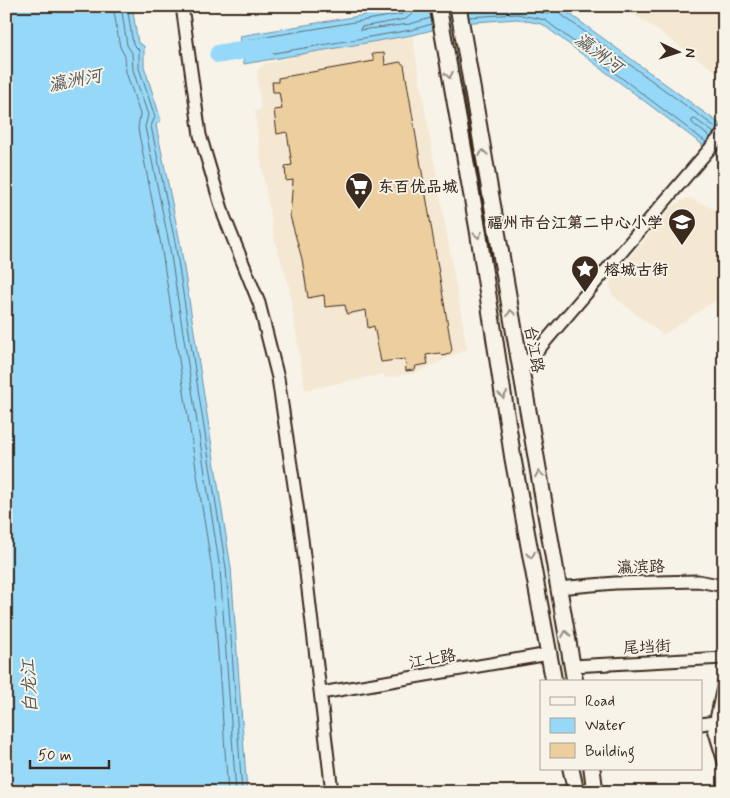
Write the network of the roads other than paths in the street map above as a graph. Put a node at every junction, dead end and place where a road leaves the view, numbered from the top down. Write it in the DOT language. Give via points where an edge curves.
graph roads {
  1 [pos="182,6"];
  2 [pos="438,6"];
  3 [pos="458,6"];
  4 [pos="724,132"];
  5 [pos="521,370"];
  6 [pos="724,586"];
  7 [pos="558,588"];
  8 [pos="549,654"];
  9 [pos="724,658"];
  10 [pos="572,666"];
  11 [pos="554,680"];
  12 [pos="575,680"];
  13 [pos="724,682"];
  14 [pos="321,693"];
  15 [pos="714,722"];
  16 [pos="702,724"];
  17 [pos="724,762"];
  18 [pos="571,770"];
  19 [pos="592,770"];
  20 [pos="332,792"];
  21 [pos="576,792"];
  22 [pos="595,792"];
  1 -- 14 [label="street" via="200,135 224,216 259,303 278,378"];
  2 -- 8 [label="main road, one-way" via="478,230 513,459"];
  5 -- 3 [label="main road, 台江路, one-way"];
  4 -- 5 [label="street"];
  7 -- 5 [label="main road, 台江路, one-way"];
  6 -- 7 [label="street, 瀛滨路" via="698,581"];
  10 -- 7 [label="main road, 台江路, one-way"];
  8 -- 11 [label="main road"];
  8 -- 14 [label="street, 江七路"];
  9 -- 10 [label="street, 尾垱街"];
  10 -- 12 [label="main road, 台江路"];
  13 -- 15 [label="street"];
  14 -- 20 [label="street"];
  15 -- 16 [label="street"];
  15 -- 17 [label="street" via="714,735"];
  18 -- 21 [label="main road"];
  19 -- 22 [label="main road"];
}
